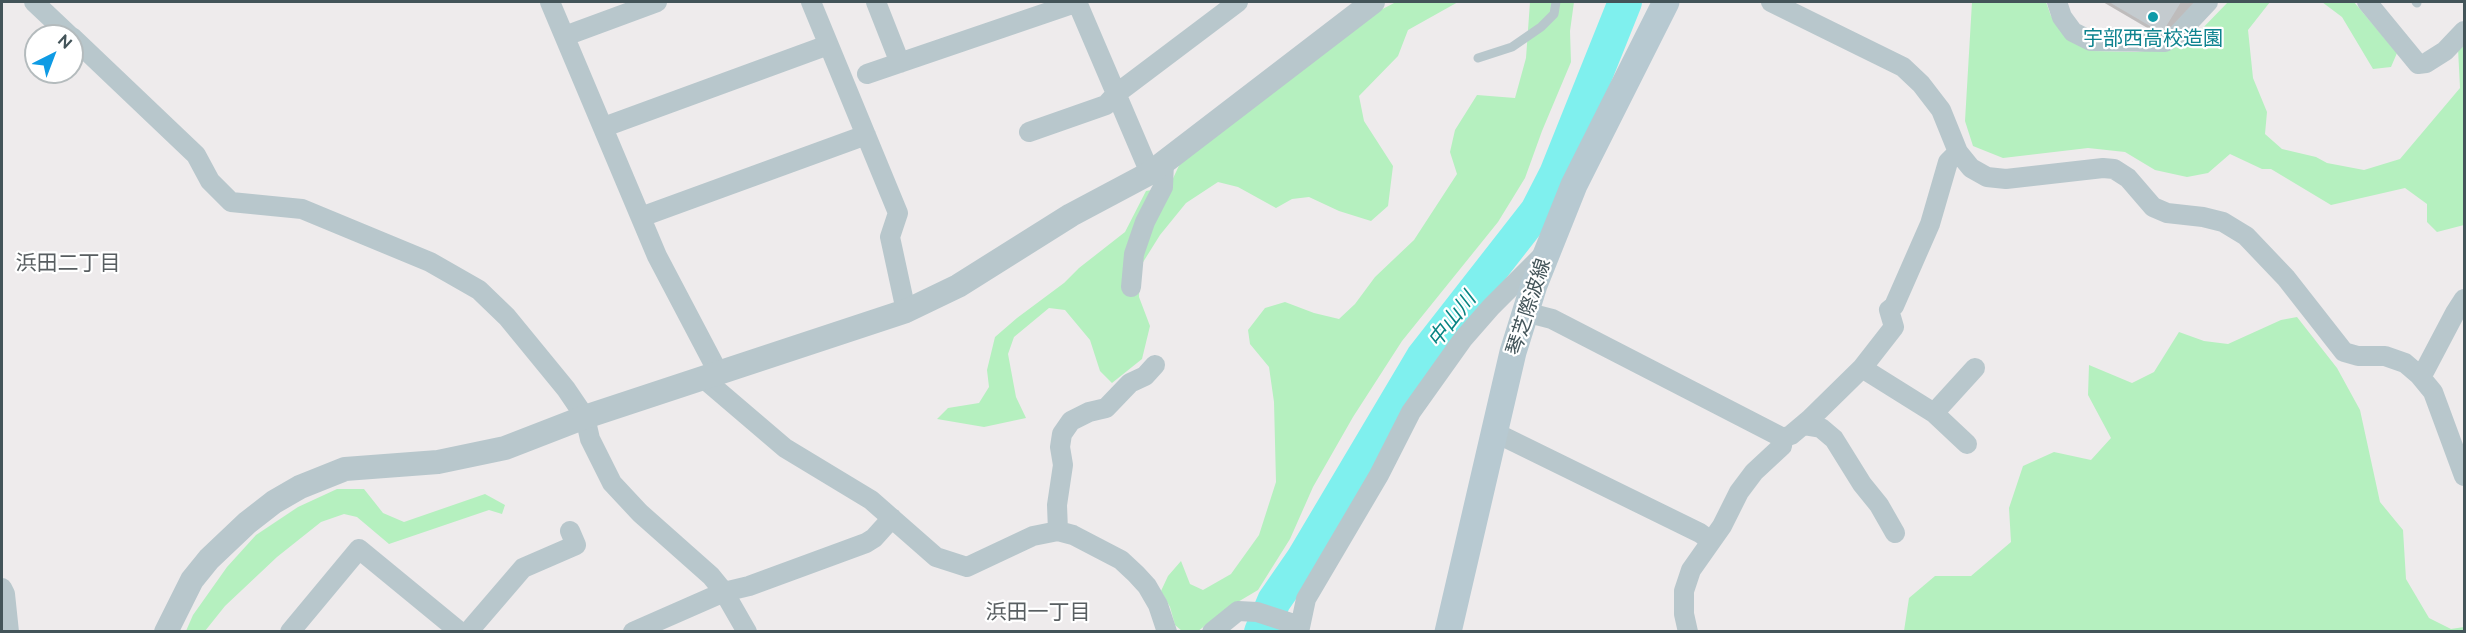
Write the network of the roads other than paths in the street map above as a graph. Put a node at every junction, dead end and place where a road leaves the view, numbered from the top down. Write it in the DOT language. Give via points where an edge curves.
graph roads {
  1 [pos="34,2"];
  2 [pos="550,2"];
  3 [pos="657,2"];
  4 [pos="811,2"];
  5 [pos="878,2"];
  6 [pos="1078,2"];
  7 [pos="1238,2"];
  8 [pos="1373,2"];
  9 [pos="1556,2"];
  10 [pos="1666,2"];
  11 [pos="1771,2"];
  12 [pos="2057,2"];
  13 [pos="2208,2"];
  14 [pos="2367,2"];
  15 [pos="57,24"];
  16 [pos="2464,31"];
  17 [pos="565,36"];
  18 [pos="828,45"];
  19 [pos="84,49"];
  20 [pos="1478,58"];
  21 [pos="900,63"];
  22 [pos="867,74"];
  23 [pos="1116,94"];
  24 [pos="604,127"];
  25 [pos="1029,132"];
  26 [pos="866,135"];
  27 [pos="1958,152"];
  28 [pos="1157,167"];
  29 [pos="641,217"];
  30 [pos="1547,251"];
  31 [pos="1131,286"];
  32 [pos="2464,299"];
  33 [pos="906,311"];
  34 [pos="1525,312"];
  35 [pos="1155,365"];
  36 [pos="1862,368"];
  37 [pos="1975,368"];
  38 [pos="711,375"];
  39 [pos="2419,375"];
  40 [pos="1934,413"];
  41 [pos="585,417"];
  42 [pos="1803,425"];
  43 [pos="1494,432"];
  44 [pos="1783,438"];
  45 [pos="1967,444"];
  46 [pos="2464,476"];
  47 [pos="892,518"];
  48 [pos="570,531"];
  49 [pos="1058,531"];
  50 [pos="1895,533"];
  51 [pos="1711,541"];
  52 [pos="2,588"];
  53 [pos="724,592"];
  54 [pos="1294,626"];
  55 [pos="9,632"];
  56 [pos="166,632"];
  57 [pos="290,632"];
  58 [pos="460,632"];
  59 [pos="468,632"];
  60 [pos="633,632"];
  61 [pos="747,632"];
  62 [pos="1167,632"];
  63 [pos="1212,632"];
  64 [pos="1448,632"];
  65 [pos="1688,632"];
  1 -- 15 [label="street"];
  2 -- 17 [label="street"];
  3 -- 17 [label="street"];
  4 -- 18 [label="street"];
  5 -- 21 [label="street"];
  6 -- 21 [label="street"];
  6 -- 23 [label="street"];
  7 -- 23 [label="street"];
  8 -- 28 [label="street"];
  9 -- 20 [label="lane" via="1554,14 1512,48"];
  10 -- 30 [label="main road, 琴芝際波線" via="1574,185"];
  11 -- 27 [label="street" via="1903,67 1941,110"];
  12 -- 13 [label="street" via="2073,32 2091,41 2165,42"];
  14 -- 16 [label="street" via="2418,64 2445,51"];
  17 -- 24 [label="street"];
  18 -- 24 [label="street"];
  18 -- 26 [label="street"];
  19 -- 41 [label="street" via="196,155 210,181 231,202 302,209 430,262 479,290 507,317"];
  21 -- 22 [label="street"];
  23 -- 25 [label="street" via="1106,105"];
  23 -- 28 [label="street"];
  24 -- 29 [label="street"];
  26 -- 29 [label="street"];
  26 -- 33 [label="street" via="898,213 890,237"];
  27 -- 36 [label="street" via="1948,162 1930,224 1889,310 1894,327"];
  27 -- 39 [label="street" via="1971,168 1987,177 2006,179 2114,169 2128,178 2153,207 2223,222 2246,236 2286,278 2344,352 2385,356 2405,363"];
  28 -- 31 [label="street" via="1163,187 1134,254"];
  28 -- 33 [label="street" via="958,286"];
  29 -- 38 [label="street"];
  30 -- 34 [label="main road, 琴芝際波線"];
  30 -- 54 [label="street" via="1463,339 1411,412"];
  32 -- 39 [label="street"];
  33 -- 38 [label="street"];
  34 -- 43 [label="main road, 琴芝際波線"];
  34 -- 44 [label="street" via="1552,319"];
  35 -- 49 [label="street" via="1106,408 1071,421 1062,434"];
  36 -- 40 [label="street"];
  36 -- 42 [label="street"];
  37 -- 40 [label="street"];
  38 -- 41 [label="street"];
  38 -- 47 [label="street" via="785,448 853,487"];
  39 -- 46 [label="street" via="2433,392"];
  40 -- 45 [label="street"];
  41 -- 53 [label="street" via="590,439 612,483"];
  41 -- 56 [label="street" via="479,455 345,469 300,487 247,523 209,560 192,580"];
  42 -- 44 [label="street"];
  42 -- 50 [label="street" via="1821,428 1834,439"];
  43 -- 51 [label="street"];
  43 -- 64 [label="main road, 琴芝際波線"];
  44 -- 51 [label="street" via="1782,446 1739,492"];
  47 -- 49 [label="street" via="928,552 967,567 1033,536"];
  47 -- 53 [label="street" via="866,543"];
  48 -- 59 [label="street" via="576,545 523,568"];
  49 -- 62 [label="street" via="1087,540 1121,560 1147,586"];
  51 -- 65 [label="street" via="1691,570 1684,591"];
  52 -- 55 [label="street"];
  53 -- 60 [label="street"];
  53 -- 61 [label="street"];
  54 -- 63 [label="street" via="1257,612 1238,611"];
  57 -- 58 [label="street" via="360,549"];
}
